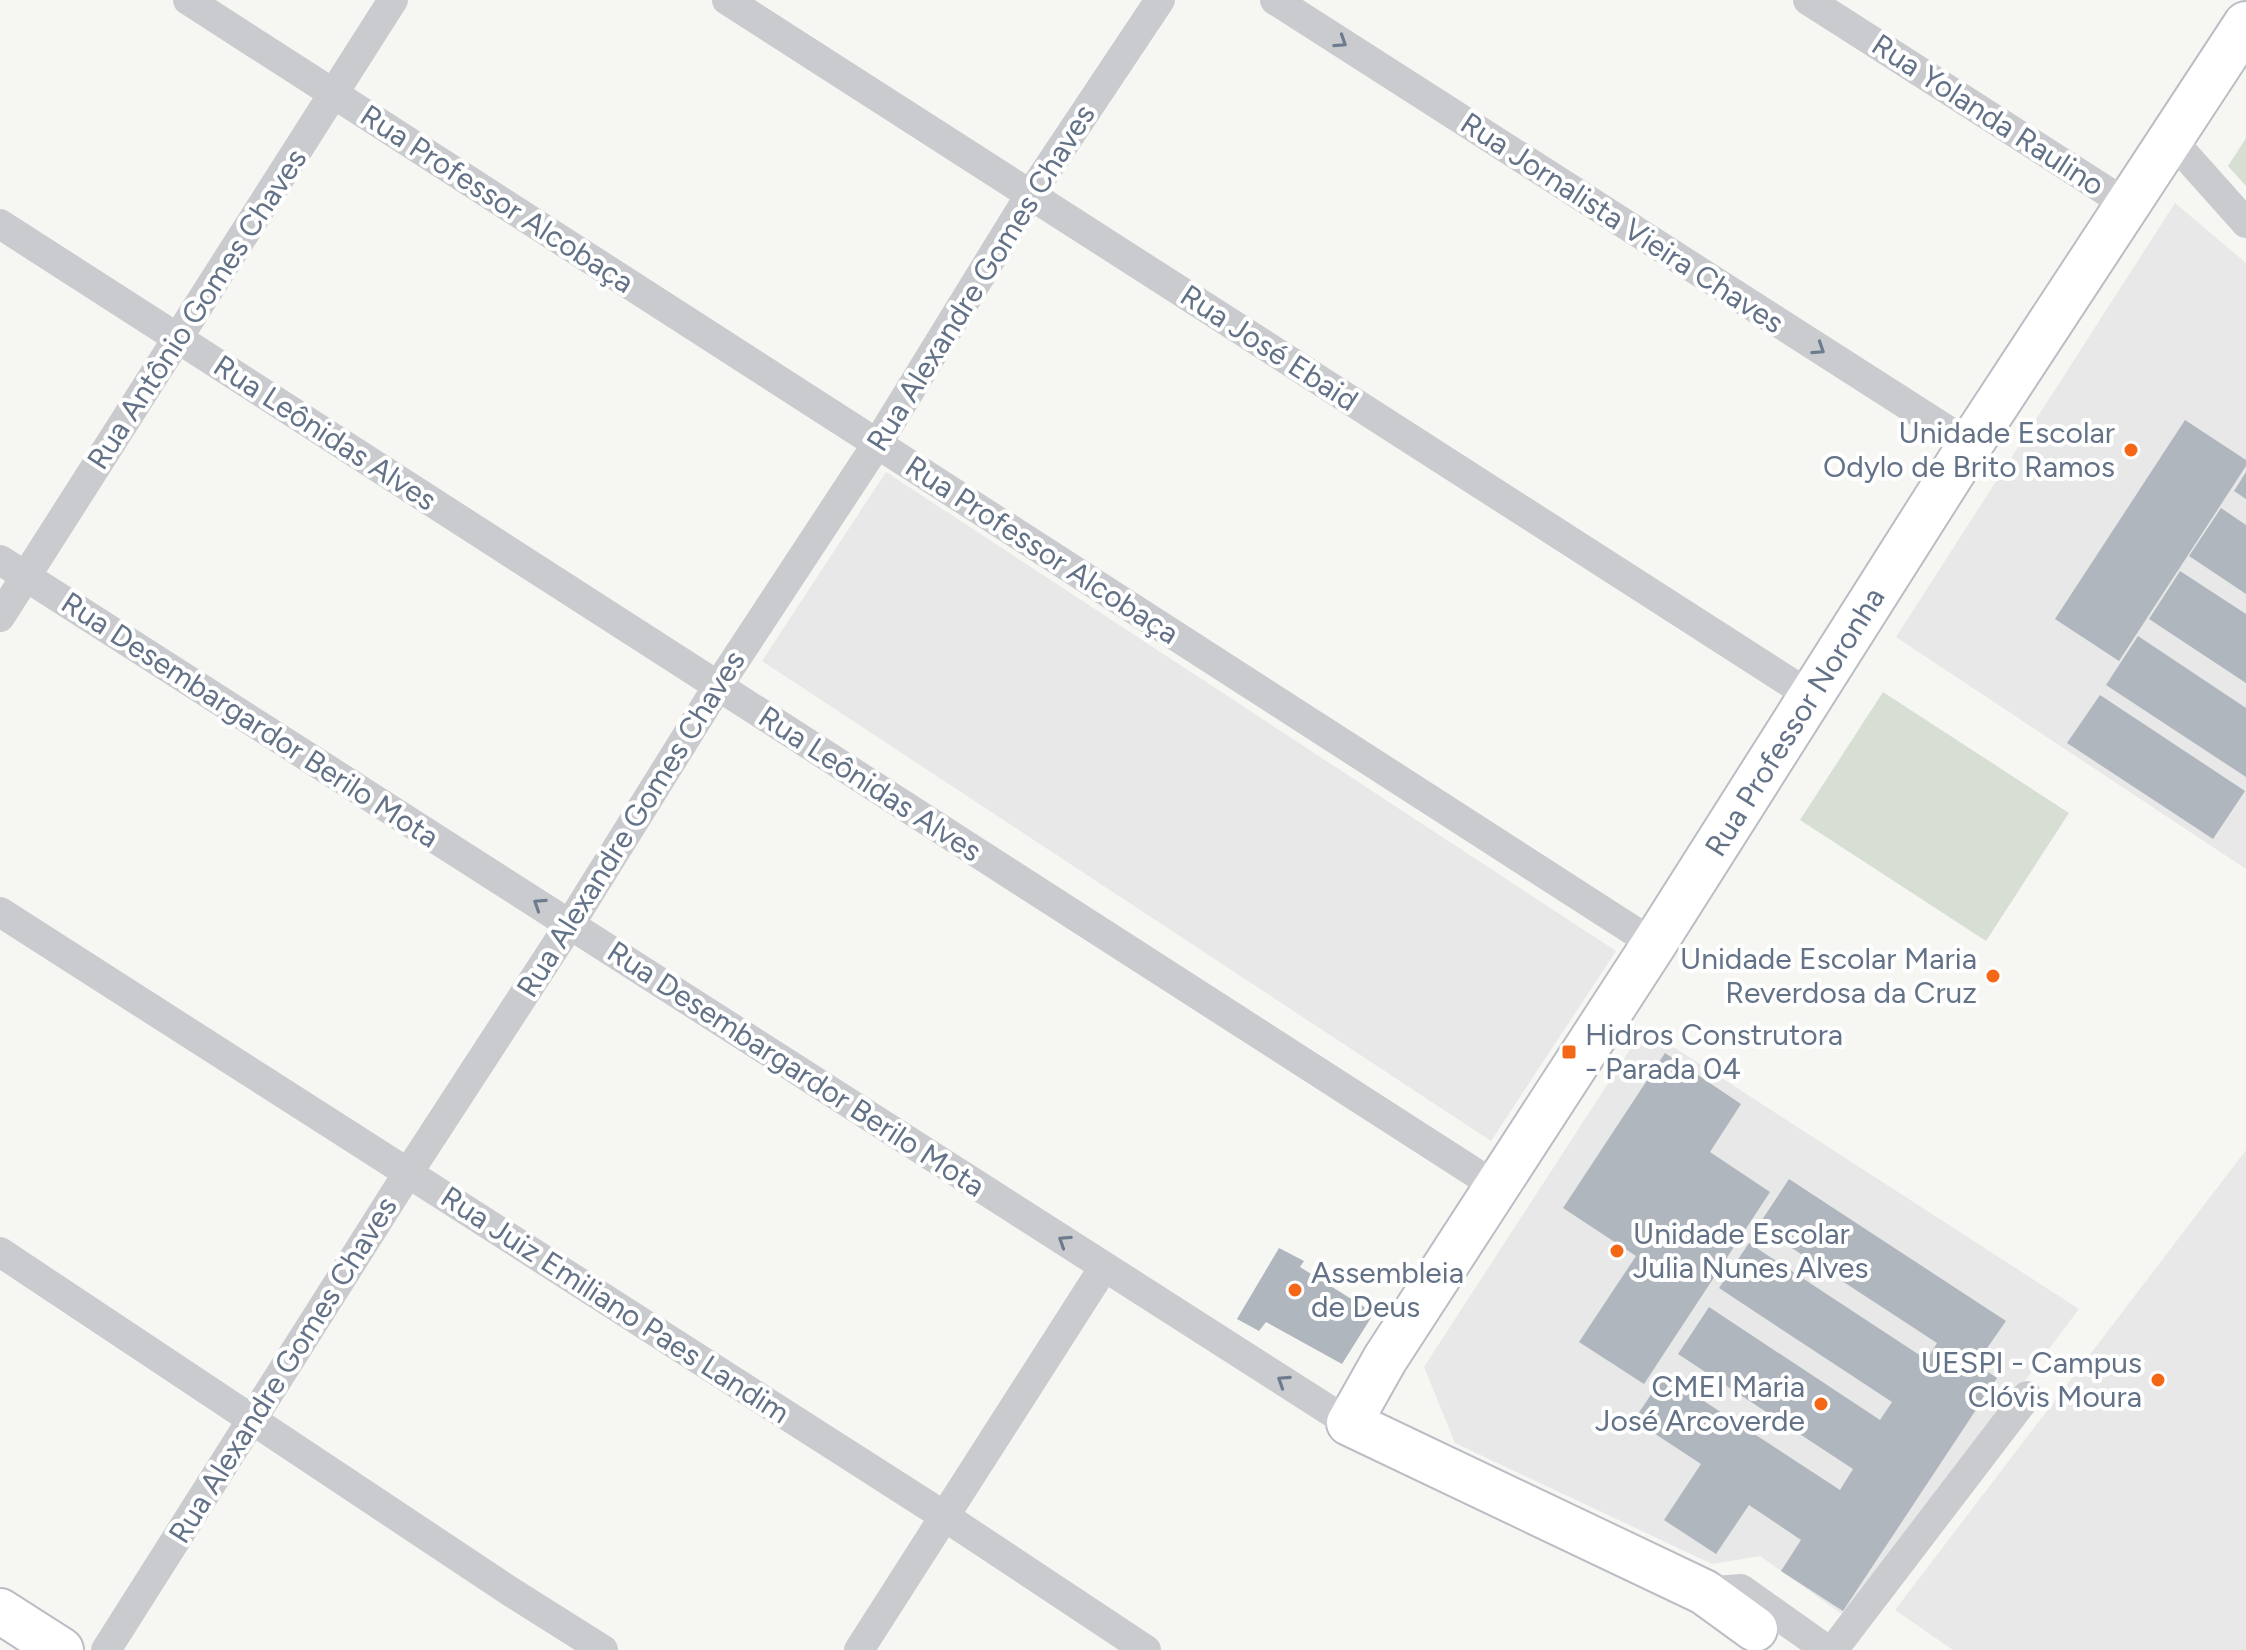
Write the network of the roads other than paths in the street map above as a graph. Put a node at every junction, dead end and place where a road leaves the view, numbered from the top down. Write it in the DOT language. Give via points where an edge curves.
graph roads {
  1 [pos="188,0"];
  2 [pos="393,0"];
  3 [pos="727,0"];
  4 [pos="1160,0"];
  5 [pos="1275,0"];
  6 [pos="1808,0"];
  7 [pos="2246,24"];
  8 [pos="334,94"];
  9 [pos="2171,139"];
  10 [pos="1030,195"];
  11 [pos="2128,205"];
  12 [pos="2246,223"];
  13 [pos="0,224"];
  14 [pos="177,338"];
  15 [pos="877,444"];
  16 [pos="1970,445"];
  17 [pos="0,560"];
  18 [pos="26,577"];
  19 [pos="0,617"];
  20 [pos="718,686"];
  21 [pos="1811,696"];
  22 [pos="0,912"];
  23 [pos="570,924"];
  24 [pos="1654,944"];
  25 [pos="408,1173"];
  26 [pos="1497,1187"];
  27 [pos="0,1252"];
  28 [pos="1104,1267"];
  29 [pos="1395,1344"];
  30 [pos="2027,1396"];
  31 [pos="252,1419"];
  32 [pos="1349,1423"];
  33 [pos="1428,1463"];
  34 [pos="944,1516"];
  35 [pos="0,1611"];
  36 [pos="1755,1629"];
  37 [pos="61,1650"];
  38 [pos="106,1650"];
  39 [pos="603,1650"];
  40 [pos="859,1650"];
  41 [pos="1146,1650"];
  42 [pos="1830,1650"];
  1 -- 8 [label="street, Rua Professor Alcobaça"];
  2 -- 8 [label="street, Rua Antônio Gomes Chaves"];
  3 -- 10 [label="street, Rua José Ebaid"];
  4 -- 10 [label="street, Rua Alexandre Gomes Chaves"];
  5 -- 16 [label="street, Rua Jornalista Vieira Chaves, one-way"];
  6 -- 11 [label="street, Rua Yolanda Raulino"];
  7 -- 9 [label="street, Rua Professor Noronha"];
  8 -- 14 [label="street, Rua Antônio Gomes Chaves"];
  8 -- 15 [label="street, Rua Professor Alcobaça"];
  9 -- 11 [label="street, Rua Professor Noronha"];
  9 -- 12 [label="street"];
  10 -- 15 [label="street, Rua Alexandre Gomes Chaves"];
  10 -- 21 [label="street, Rua José Ebaid"];
  11 -- 16 [label="street, Rua Professor Noronha"];
  13 -- 14 [label="street, Rua Leônidas Alves"];
  14 -- 18 [label="street, Rua Antônio Gomes Chaves"];
  14 -- 20 [label="street, Rua Leônidas Alves"];
  15 -- 20 [label="street, Rua Alexandre Gomes Chaves"];
  15 -- 24 [label="street, Rua Professor Alcobaça"];
  16 -- 21 [label="street, Rua Professor Noronha"];
  17 -- 18 [label="street, Rua Desembargardor Berilo Mota"];
  18 -- 19 [label="street, Rua Antônio Gomes Chaves"];
  23 -- 18 [label="street, Rua Desembargardor Berilo Mota, one-way"];
  20 -- 23 [label="street, Rua Alexandre Gomes Chaves"];
  20 -- 26 [label="street, Rua Leônidas Alves"];
  21 -- 24 [label="street, Rua Professor Noronha"];
  22 -- 25 [label="street, Rua Juiz Emiliano Paes Landim"];
  23 -- 25 [label="street, Rua Alexandre Gomes Chaves"];
  28 -- 23 [label="street, Rua Desembargardor Berilo Mota, one-way"];
  24 -- 26 [label="street, Rua Professor Noronha"];
  25 -- 31 [label="street, Rua Alexandre Gomes Chaves"];
  25 -- 34 [label="street, Rua Juiz Emiliano Paes Landim"];
  26 -- 29 [label="street, Rua Professor Noronha"];
  27 -- 31 [label="street"];
  32 -- 28 [label="street, Rua Desembargardor Berilo Mota, one-way"];
  28 -- 34 [label="street"];
  29 -- 32 [label="street, Rua Professor Noronha"];
  29 -- 33 [label="street" via="1388,1400 1405,1437"];
  30 -- 42 [label="street"];
  31 -- 38 [label="street, Rua Alexandre Gomes Chaves"];
  31 -- 39 [label="street"];
  32 -- 33 [label="street"];
  33 -- 36 [label="street" via="1704,1592"];
  34 -- 40 [label="street"];
  34 -- 41 [label="street, Rua Juiz Emiliano Paes Landim"];
  35 -- 37 [label="street"];
  36 -- 42 [label="street"];
}
